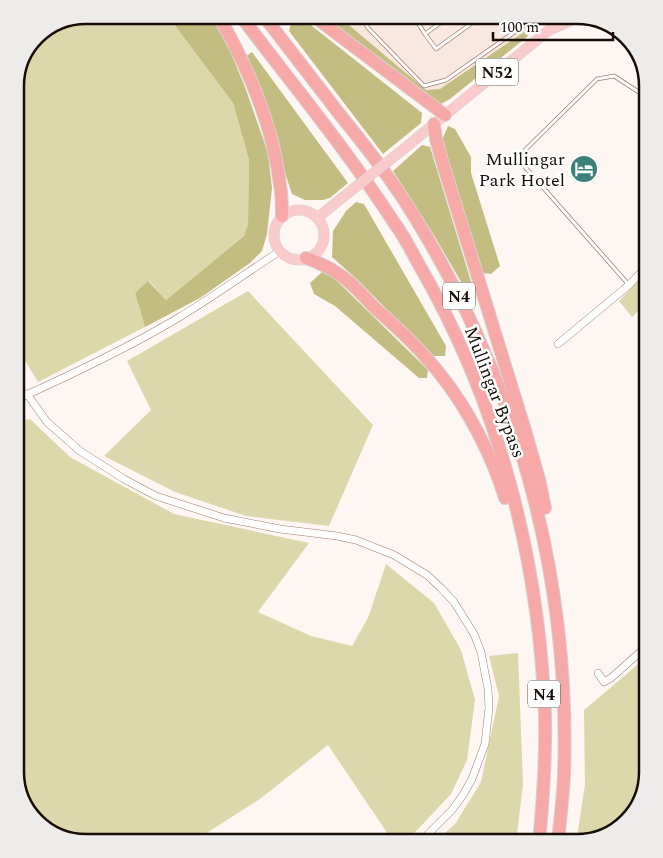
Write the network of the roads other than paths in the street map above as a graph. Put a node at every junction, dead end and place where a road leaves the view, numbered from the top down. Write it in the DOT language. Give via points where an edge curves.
graph roads {
  1 [pos="223,24"];
  2 [pos="247,24"];
  3 [pos="270,24"];
  4 [pos="324,24"];
  5 [pos="366,24"];
  6 [pos="419,24"];
  7 [pos="439,24"];
  8 [pos="471,24"];
  9 [pos="526,24"];
  10 [pos="555,24"];
  11 [pos="563,24"];
  12 [pos="550,30"];
  13 [pos="425,34"];
  14 [pos="639,92"];
  15 [pos="445,115"];
  16 [pos="434,124"];
  17 [pos="282,216"];
  18 [pos="317,218"];
  19 [pos="280,251"];
  20 [pos="306,258"];
  21 [pos="639,275"];
  22 [pos="629,286"];
  23 [pos="558,344"];
  24 [pos="27,394"];
  25 [pos="24,396"];
  26 [pos="537,614"];
  27 [pos="558,623"];
  28 [pos="639,653"];
  29 [pos="598,673"];
  30 [pos="428,834"];
  31 [pos="540,834"];
  32 [pos="559,834"];
  1 -- 17 [label="highway" via="264,114 278,170"];
  2 -- 26 [label="highway, Mullingar Bypass / N4" via="385,209 440,303 483,400 503,459 521,525"];
  3 -- 27 [label="highway, Mullingar Bypass / N4" via="403,199 458,294 486,356 520,450 537,508"];
  4 -- 15 [label="highway"];
  5 -- 9 [label="lane" via="424,86 446,80"];
  6 -- 13 [label="lane"];
  7 -- 13 [label="lane"];
  8 -- 13 [label="lane" via="436,49"];
  10 -- 12 [label="main road, N52"];
  11 -- 12 [label="main road, N52"];
  12 -- 15 [label="main road, N52"];
  14 -- 22 [label="lane" via="614,76 597,79 525,150 525,168"];
  15 -- 16 [label="main road, N52"];
  16 -- 18 [label="main road, N52, bridge"];
  16 -- 27 [label="highway, N4" via="442,161 539,479 562,607"];
  17 -- 18 [label="main road" via="304,210"];
  17 -- 19 [label="main road" via="274,228 275,243"];
  18 -- 20 [label="main road" via="323,241 314,254"];
  19 -- 20 [label="main road" via="291,258"];
  19 -- 24 [label="street" via="130,346"];
  20 -- 26 [label="highway, N4" via="336,272 400,330 441,374 459,401 500,481"];
  21 -- 22 [label="street"];
  22 -- 23 [label="street"];
  24 -- 25 [label="street"];
  24 -- 30 [label="street" via="47,422 80,451 124,480 156,496 224,518 356,540 394,555 427,575 454,602 481,652 489,708 484,744 472,779 452,810"];
  26 -- 31 [label="highway, Mullingar Bypass / N4" via="545,717 545,774"];
  27 -- 32 [label="highway, Mullingar Bypass / N4" via="564,740"];
  28 -- 29 [label="street" via="604,682"];
}
